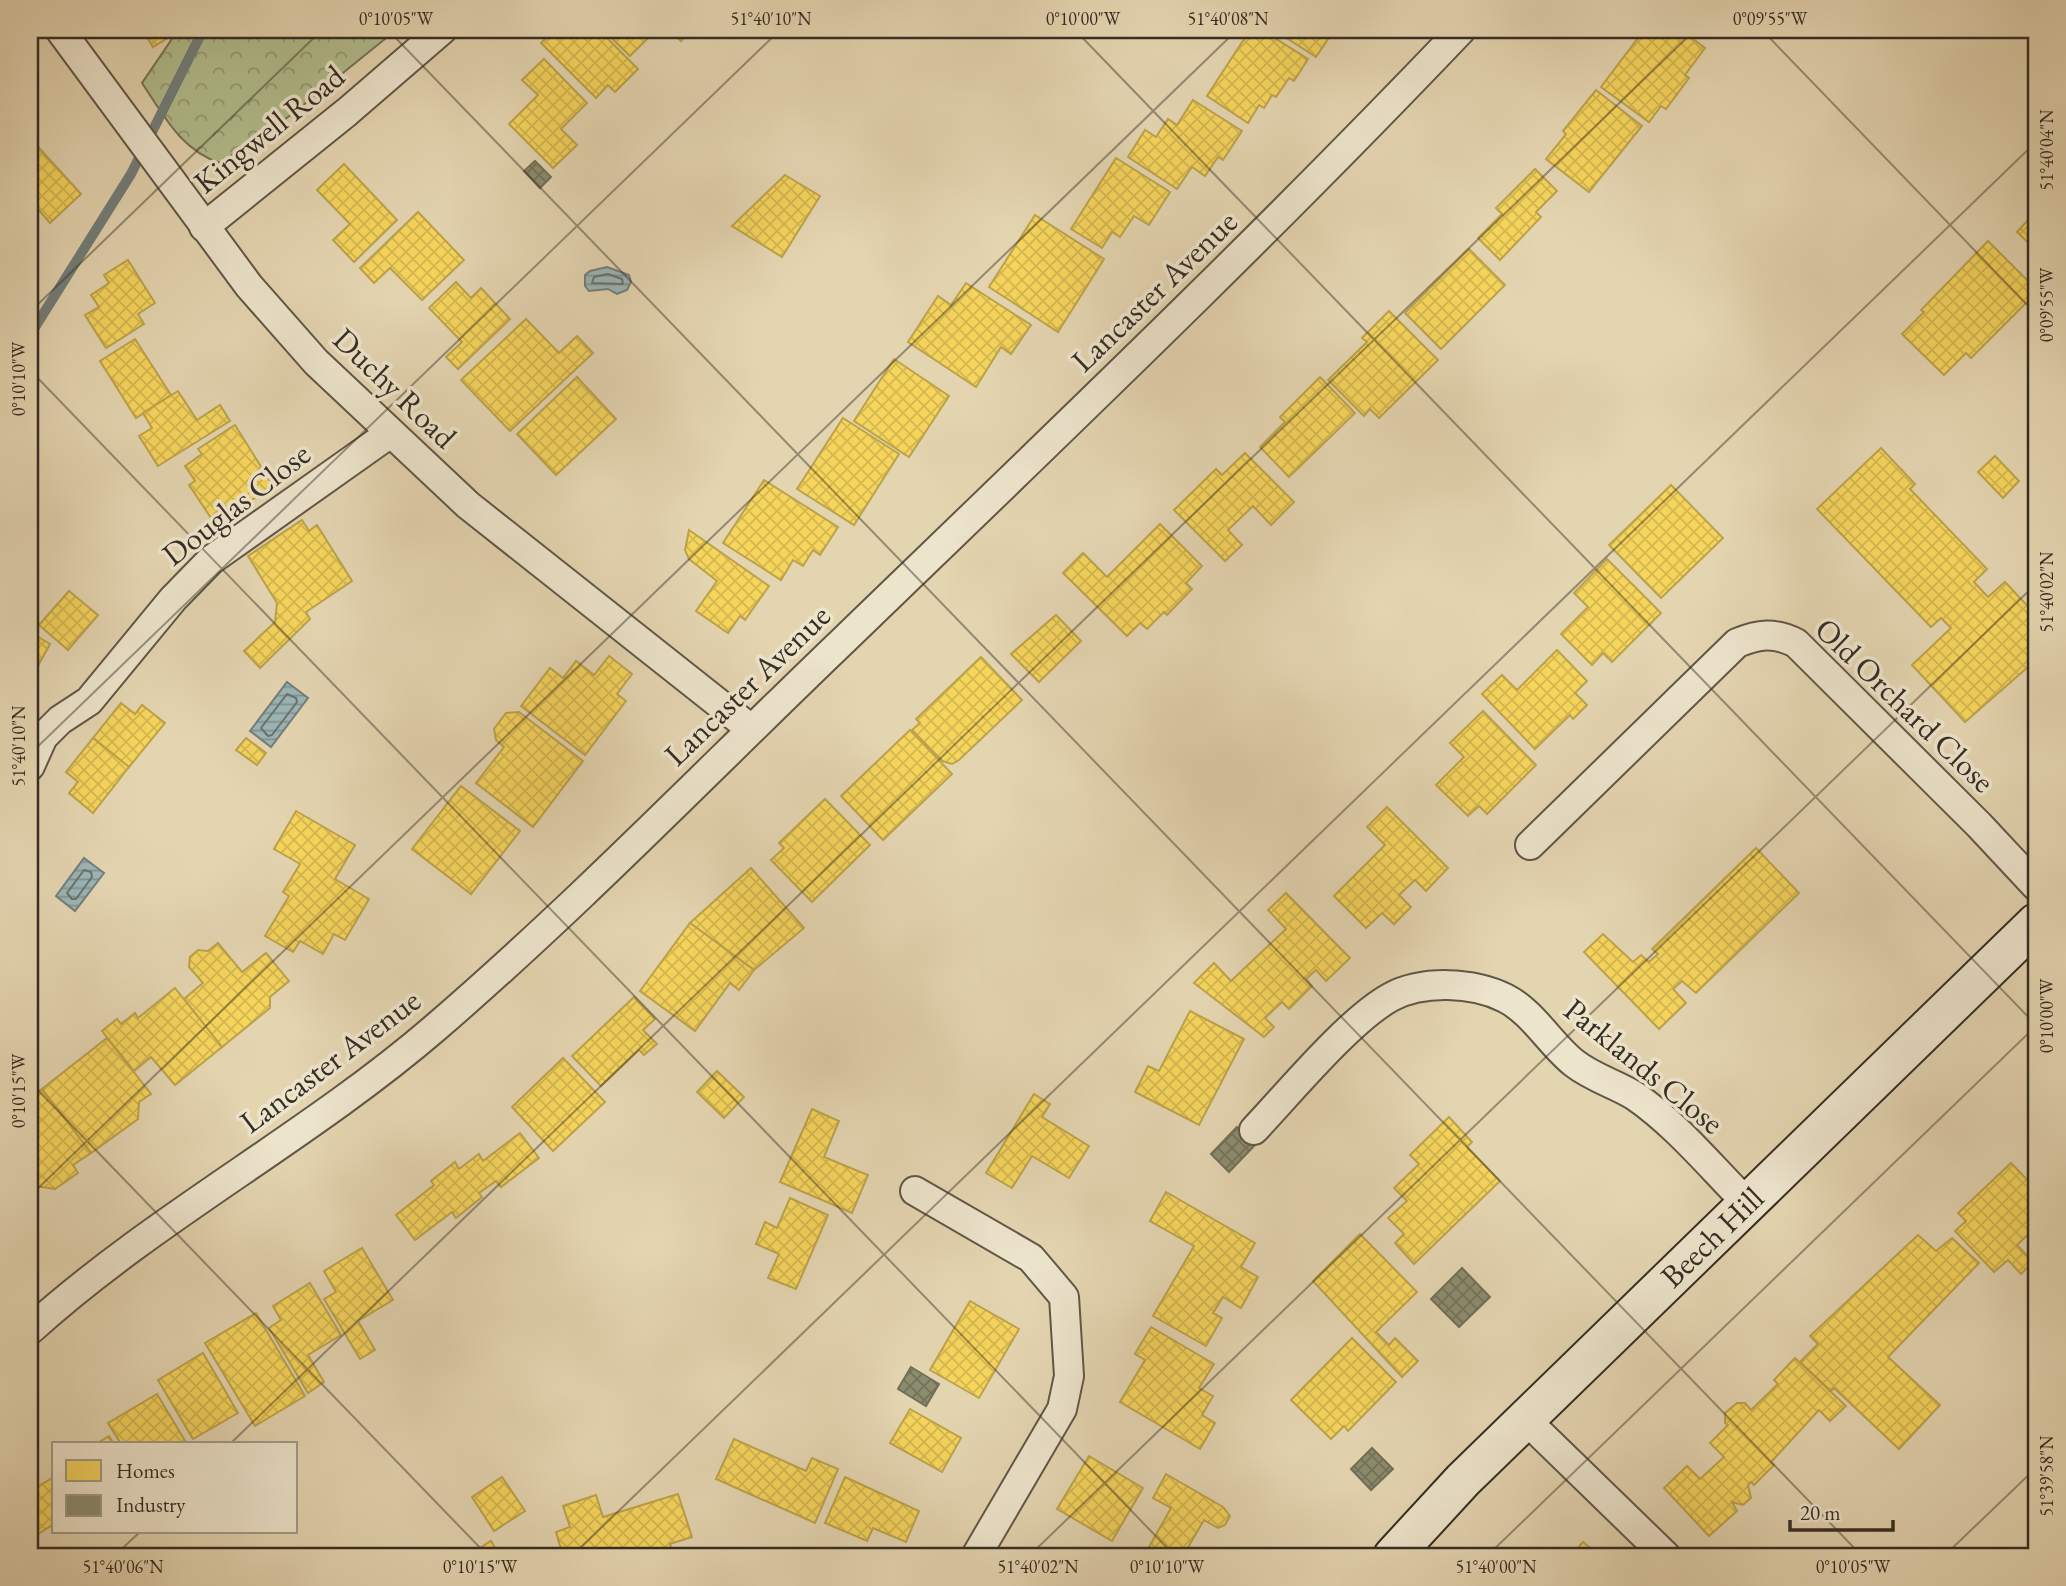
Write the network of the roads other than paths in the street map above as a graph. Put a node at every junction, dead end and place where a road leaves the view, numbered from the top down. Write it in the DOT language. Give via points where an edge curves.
graph roads {
  1 [pos="60,30"];
  2 [pos="442,30"];
  3 [pos="1461,30"];
  4 [pos="204,227"];
  5 [pos="389,434"];
  6 [pos="751,729"];
  7 [pos="30,766"];
  8 [pos="1530,845"];
  9 [pos="2036,886"];
  10 [pos="2036,923"];
  11 [pos="1254,1130"];
  12 [pos="915,1191"];
  13 [pos="1747,1202"];
  14 [pos="30,1330"];
  15 [pos="1525,1419"];
  16 [pos="976,1556"];
  17 [pos="1393,1556"];
  18 [pos="1666,1556"];
  1 -- 4 [label="street, Duchy Road"];
  2 -- 4 [label="street, Kingwell Road"];
  3 -- 6 [label="street, Lancaster Avenue" via="1181,315"];
  4 -- 5 [label="street, Duchy Road" via="316,362"];
  5 -- 6 [label="street, Duchy Road" via="493,526"];
  5 -- 7 [label="street, Douglas Close" via="211,560 89,701 43,737"];
  6 -- 14 [label="street, Lancaster Avenue" via="506,966 429,1033 360,1088 145,1238"];
  8 -- 9 [label="street, Old Orchard Close" via="1737,643 1778,634 1796,643"];
  10 -- 13 [label="street, Beech Hill"];
  11 -- 13 [label="street, Parklands Close" via="1356,1024 1392,997 1438,985 1480,989 1506,998 1573,1062 1635,1097"];
  12 -- 16 [label="street" via="1031,1258 1065,1297 1069,1376 1062,1409"];
  13 -- 15 [label="street, Beech Hill"];
  15 -- 17 [label="street, Beech Hill"];
  15 -- 18 [label="street"];
}
